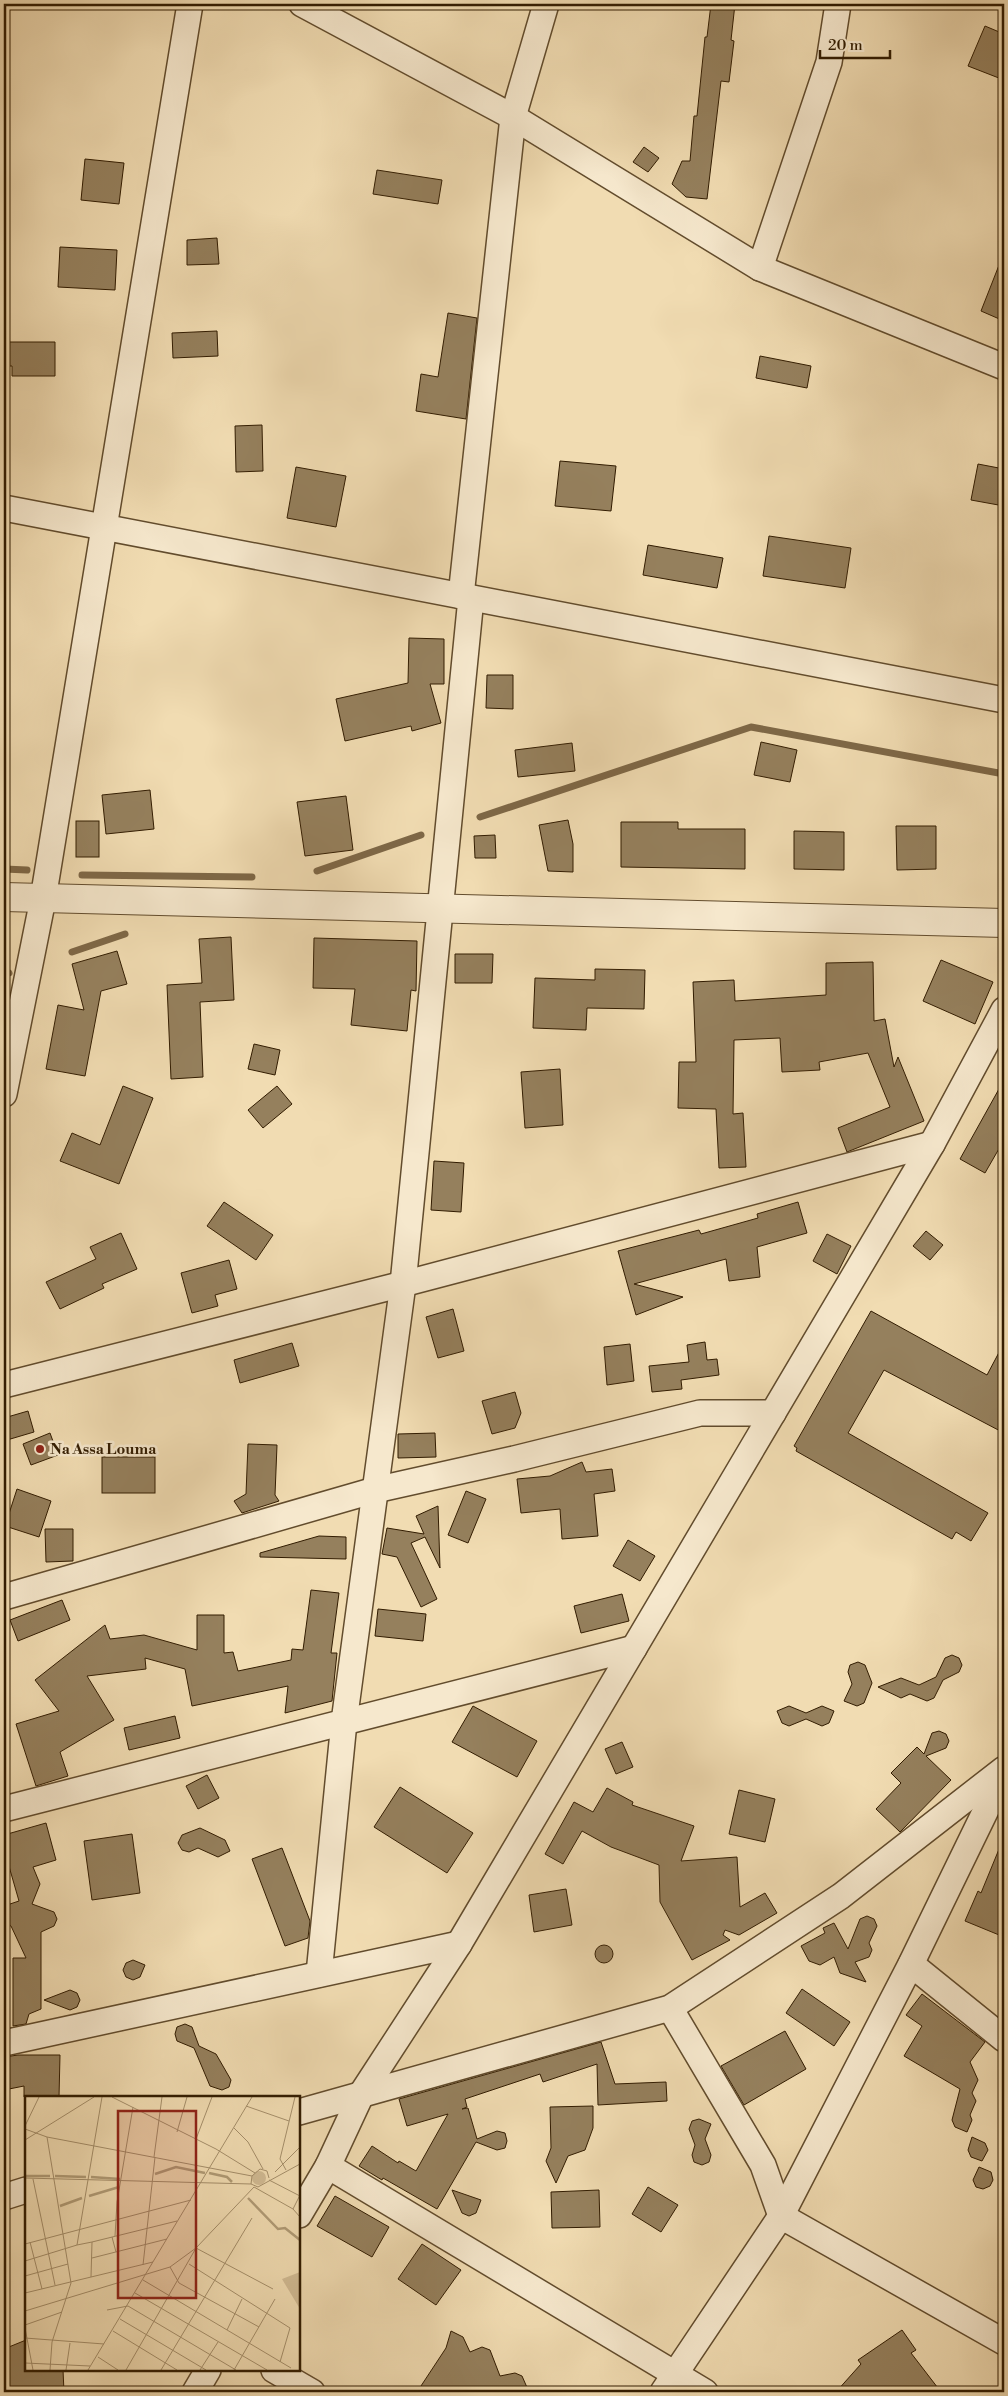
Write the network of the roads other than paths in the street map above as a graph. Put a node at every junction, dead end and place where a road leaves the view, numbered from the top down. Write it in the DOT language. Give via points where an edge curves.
graph roads {
  1 [pos="190,4"];
  2 [pos="302,4"];
  3 [pos="546,4"];
  4 [pos="838,4"];
  5 [pos="513,118"];
  6 [pos="760,268"];
  7 [pos="1004,367"];
  8 [pos="4,508"];
  9 [pos="105,528"];
  10 [pos="466,597"];
  11 [pos="1004,700"];
  12 [pos="4,897"];
  13 [pos="43,898"];
  14 [pos="440,909"];
  15 [pos="1004,923"];
  16 [pos="1004,1010"];
  17 [pos="4,1094"];
  18 [pos="932,1144"];
  19 [pos="403,1284"];
  20 [pos="4,1385"];
  21 [pos="773,1413"];
  22 [pos="375,1490"];
  23 [pos="4,1597"];
  24 [pos="634,1648"];
  25 [pos="344,1722"];
  26 [pos="1004,1768"];
  27 [pos="1004,1773"];
  28 [pos="4,1810"];
  29 [pos="459,1944"];
  30 [pos="911,1964"];
  31 [pos="319,1974"];
  32 [pos="670,2008"];
  33 [pos="1004,2039"];
  34 [pos="4,2043"];
  35 [pos="362,2093"];
  36 [pos="300,2112"];
  37 [pos="328,2166"];
  38 [pos="25,2190"];
  39 [pos="4,2197"];
  40 [pos="300,2213"];
  41 [pos="781,2216"];
  42 [pos="1004,2342"];
  43 [pos="207,2371"];
  44 [pos="276,2371"];
  45 [pos="668,2383"];
  46 [pos="194,2392"];
  47 [pos="312,2392"];
  48 [pos="705,2392"];
  1 -- 9 [label="street"];
  2 -- 5 [label="street"];
  3 -- 5 [label="street"];
  4 -- 6 [label="street" via="829,62"];
  5 -- 6 [label="street"];
  5 -- 10 [label="street"];
  6 -- 7 [label="street"];
  8 -- 9 [label="street"];
  9 -- 10 [label="street"];
  9 -- 13 [label="street"];
  10 -- 11 [label="street"];
  10 -- 14 [label="street"];
  12 -- 13 [label="street"];
  13 -- 14 [label="street"];
  13 -- 17 [label="street"];
  14 -- 15 [label="street"];
  14 -- 19 [label="street"];
  16 -- 18 [label="street"];
  18 -- 19 [label="street"];
  18 -- 21 [label="street"];
  19 -- 20 [label="street"];
  19 -- 22 [label="street"];
  21 -- 22 [label="street" via="700,1413"];
  21 -- 24 [label="street"];
  22 -- 23 [label="street"];
  22 -- 25 [label="street"];
  24 -- 25 [label="street"];
  24 -- 29 [label="street"];
  25 -- 28 [label="street"];
  25 -- 31 [label="street"];
  26 -- 32 [label="street" via="841,1896"];
  27 -- 30 [label="street"];
  29 -- 31 [label="street"];
  29 -- 35 [label="street"];
  30 -- 33 [label="street"];
  30 -- 41 [label="street"];
  31 -- 34 [label="street"];
  32 -- 35 [label="street"];
  32 -- 41 [label="street" via="763,2166"];
  35 -- 36 [label="street"];
  35 -- 37 [label="street"];
  37 -- 40 [label="street"];
  37 -- 45 [label="street"];
  38 -- 39 [label="street"];
  41 -- 42 [label="street"];
  41 -- 45 [label="street"];
  43 -- 46 [label="street"];
  44 -- 47 [label="street"];
  45 -- 48 [label="street"];
}
